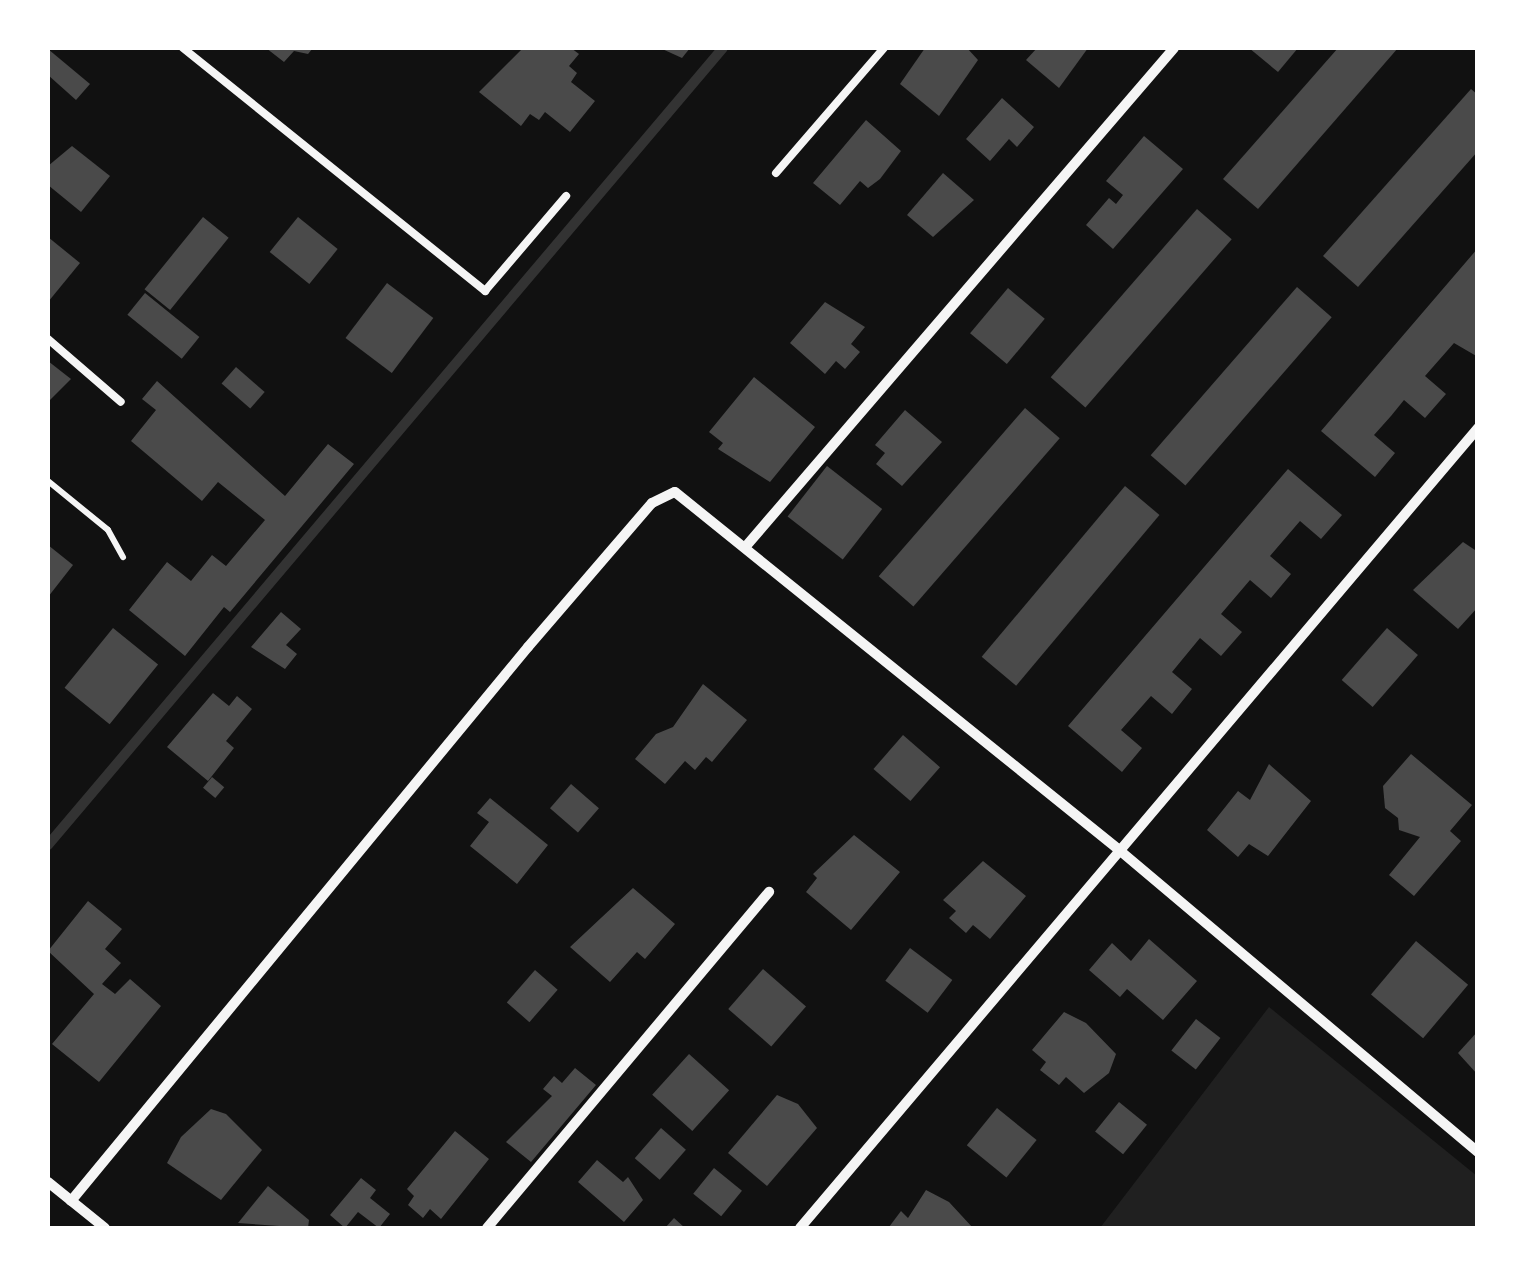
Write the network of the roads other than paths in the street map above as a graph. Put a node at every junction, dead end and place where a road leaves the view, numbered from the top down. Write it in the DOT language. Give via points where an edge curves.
graph roads {
  1 [pos="183,48"];
  2 [pos="884,48"];
  3 [pos="1174,48"];
  4 [pos="776,173"];
  5 [pos="566,196"];
  6 [pos="48,339"];
  7 [pos="121,402"];
  8 [pos="1478,428"];
  9 [pos="748,545"];
  10 [pos="1118,849"];
  11 [pos="769,892"];
  12 [pos="1478,1152"];
  13 [pos="48,1182"];
  14 [pos="71,1201"];
  15 [pos="105,1228"];
  16 [pos="486,1228"];
  17 [pos="800,1228"];
  1 -- 5 [label="lane" via="485,291"];
  2 -- 4 [label="lane"];
  3 -- 9 [label="street"];
  6 -- 7 [label="lane"];
  8 -- 10 [label="street"];
  9 -- 10 [label="street"];
  9 -- 14 [label="street" via="688,496 675,492 652,503"];
  10 -- 12 [label="street"];
  10 -- 17 [label="street"];
  11 -- 16 [label="street"];
  13 -- 14 [label="street"];
  14 -- 15 [label="street"];
}
